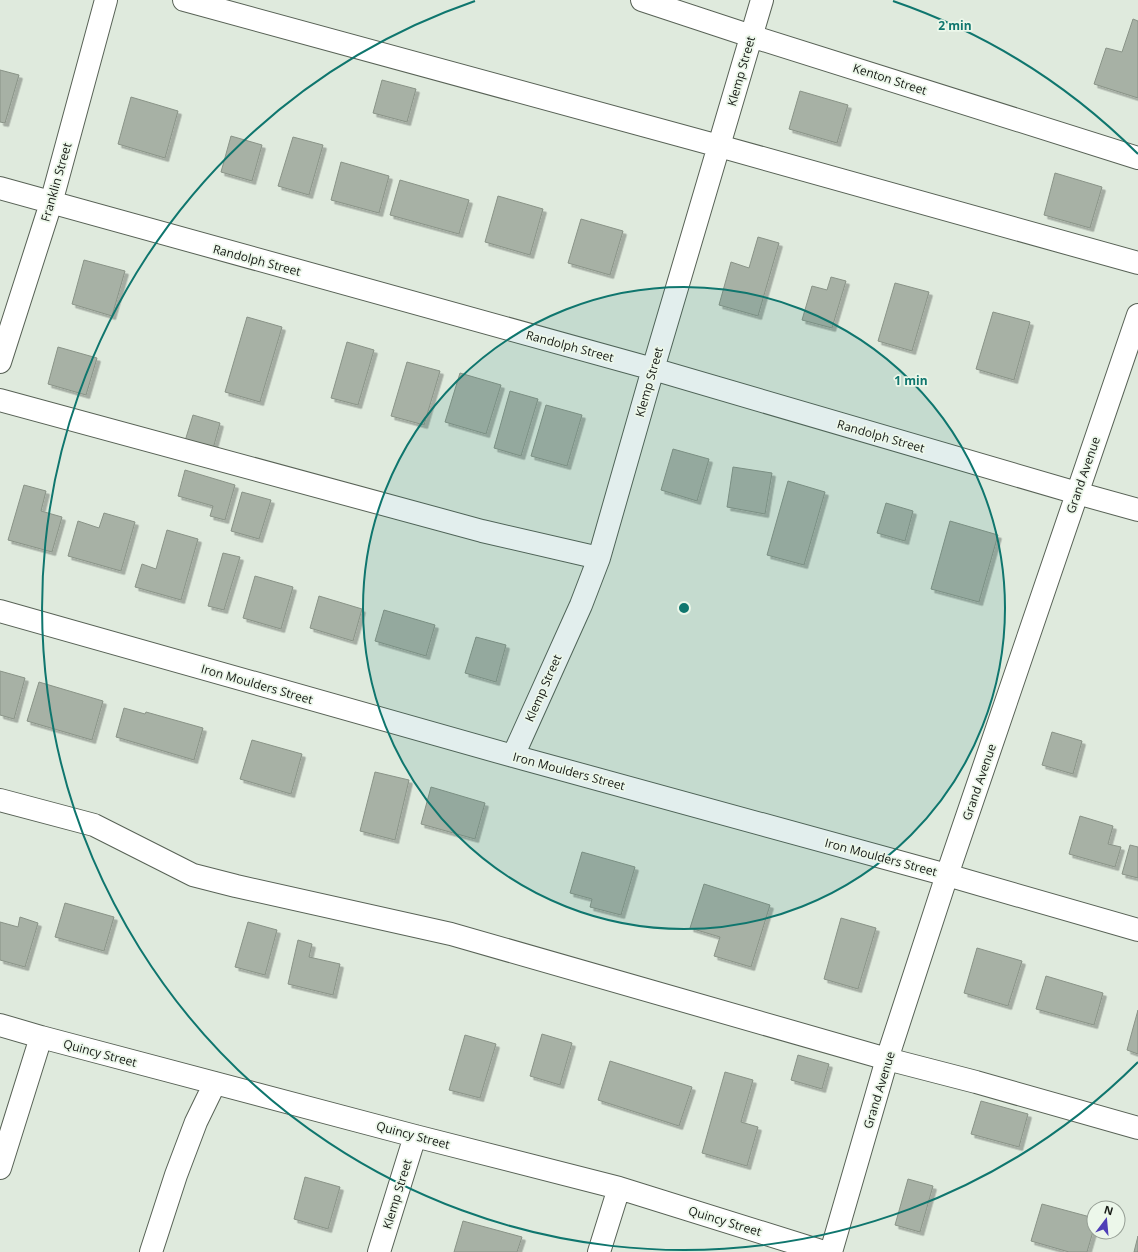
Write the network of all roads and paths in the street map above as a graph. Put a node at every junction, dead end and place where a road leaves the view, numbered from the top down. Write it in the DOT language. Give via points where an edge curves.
graph roads {
  1 [pos="184,0"];
  2 [pos="642,0"];
  3 [pos="762,0"];
  4 [pos="100,2"];
  5 [pos="751,36"];
  6 [pos="719,146"];
  7 [pos="1138,158"];
  8 [pos="0,188"];
  9 [pos="51,203"];
  10 [pos="1138,263"];
  11 [pos="1138,315"];
  12 [pos="0,362"];
  13 [pos="653,369"];
  14 [pos="0,400"];
  15 [pos="1077,493"];
  16 [pos="1138,510"];
  17 [pos="599,558"];
  18 [pos="0,611"];
  19 [pos="513,756"];
  20 [pos="0,800"];
  21 [pos="947,876"];
  22 [pos="1138,930"];
  23 [pos="0,1025"];
  24 [pos="41,1037"];
  25 [pos="888,1059"];
  26 [pos="215,1083"];
  27 [pos="1138,1128"];
  28 [pos="415,1136"];
  29 [pos="0,1168"];
  30 [pos="619,1188"];
  31 [pos="151,1252"];
  32 [pos="379,1252"];
  33 [pos="599,1252"];
  34 [pos="824,1252"];
  35 [pos="831,1252"];
  1 -- 6 [label="street"];
  2 -- 5 [label="street, Kenton Street"];
  3 -- 5 [label="street, Klemp Street"];
  4 -- 9 [label="street, Franklin Street"];
  5 -- 6 [label="street, Klemp Street"];
  5 -- 7 [label="street, Kenton Street"];
  6 -- 10 [label="street"];
  6 -- 13 [label="street, Klemp Street"];
  8 -- 9 [label="street, Randolph Street"];
  9 -- 12 [label="street, Franklin Street"];
  9 -- 13 [label="street, Randolph Street"];
  11 -- 15 [label="street, Grand Avenue"];
  13 -- 15 [label="street, Randolph Street"];
  13 -- 17 [label="street, Klemp Street"];
  14 -- 17 [label="street" via="482,531"];
  15 -- 16 [label="street, Randolph Street"];
  15 -- 21 [label="street, Grand Avenue"];
  17 -- 19 [label="street, Klemp Street" via="581,605"];
  18 -- 19 [label="street, Iron Moulders Street"];
  19 -- 21 [label="street, Iron Moulders Street"];
  20 -- 25 [label="street" via="94,825 193,875 451,934"];
  21 -- 22 [label="street, Iron Moulders Street"];
  21 -- 25 [label="street, Grand Avenue"];
  23 -- 24 [label="street, Quincy Street"];
  24 -- 26 [label="street, Quincy Street"];
  24 -- 29 [label="street"];
  25 -- 27 [label="street"];
  25 -- 35 [label="street, Grand Avenue"];
  26 -- 28 [label="street, Quincy Street"];
  26 -- 31 [label="street" via="196,1122"];
  28 -- 30 [label="street, Quincy Street"];
  28 -- 32 [label="street, Klemp Street"];
  30 -- 33 [label="street"];
  30 -- 34 [label="street, Quincy Street"];
}
